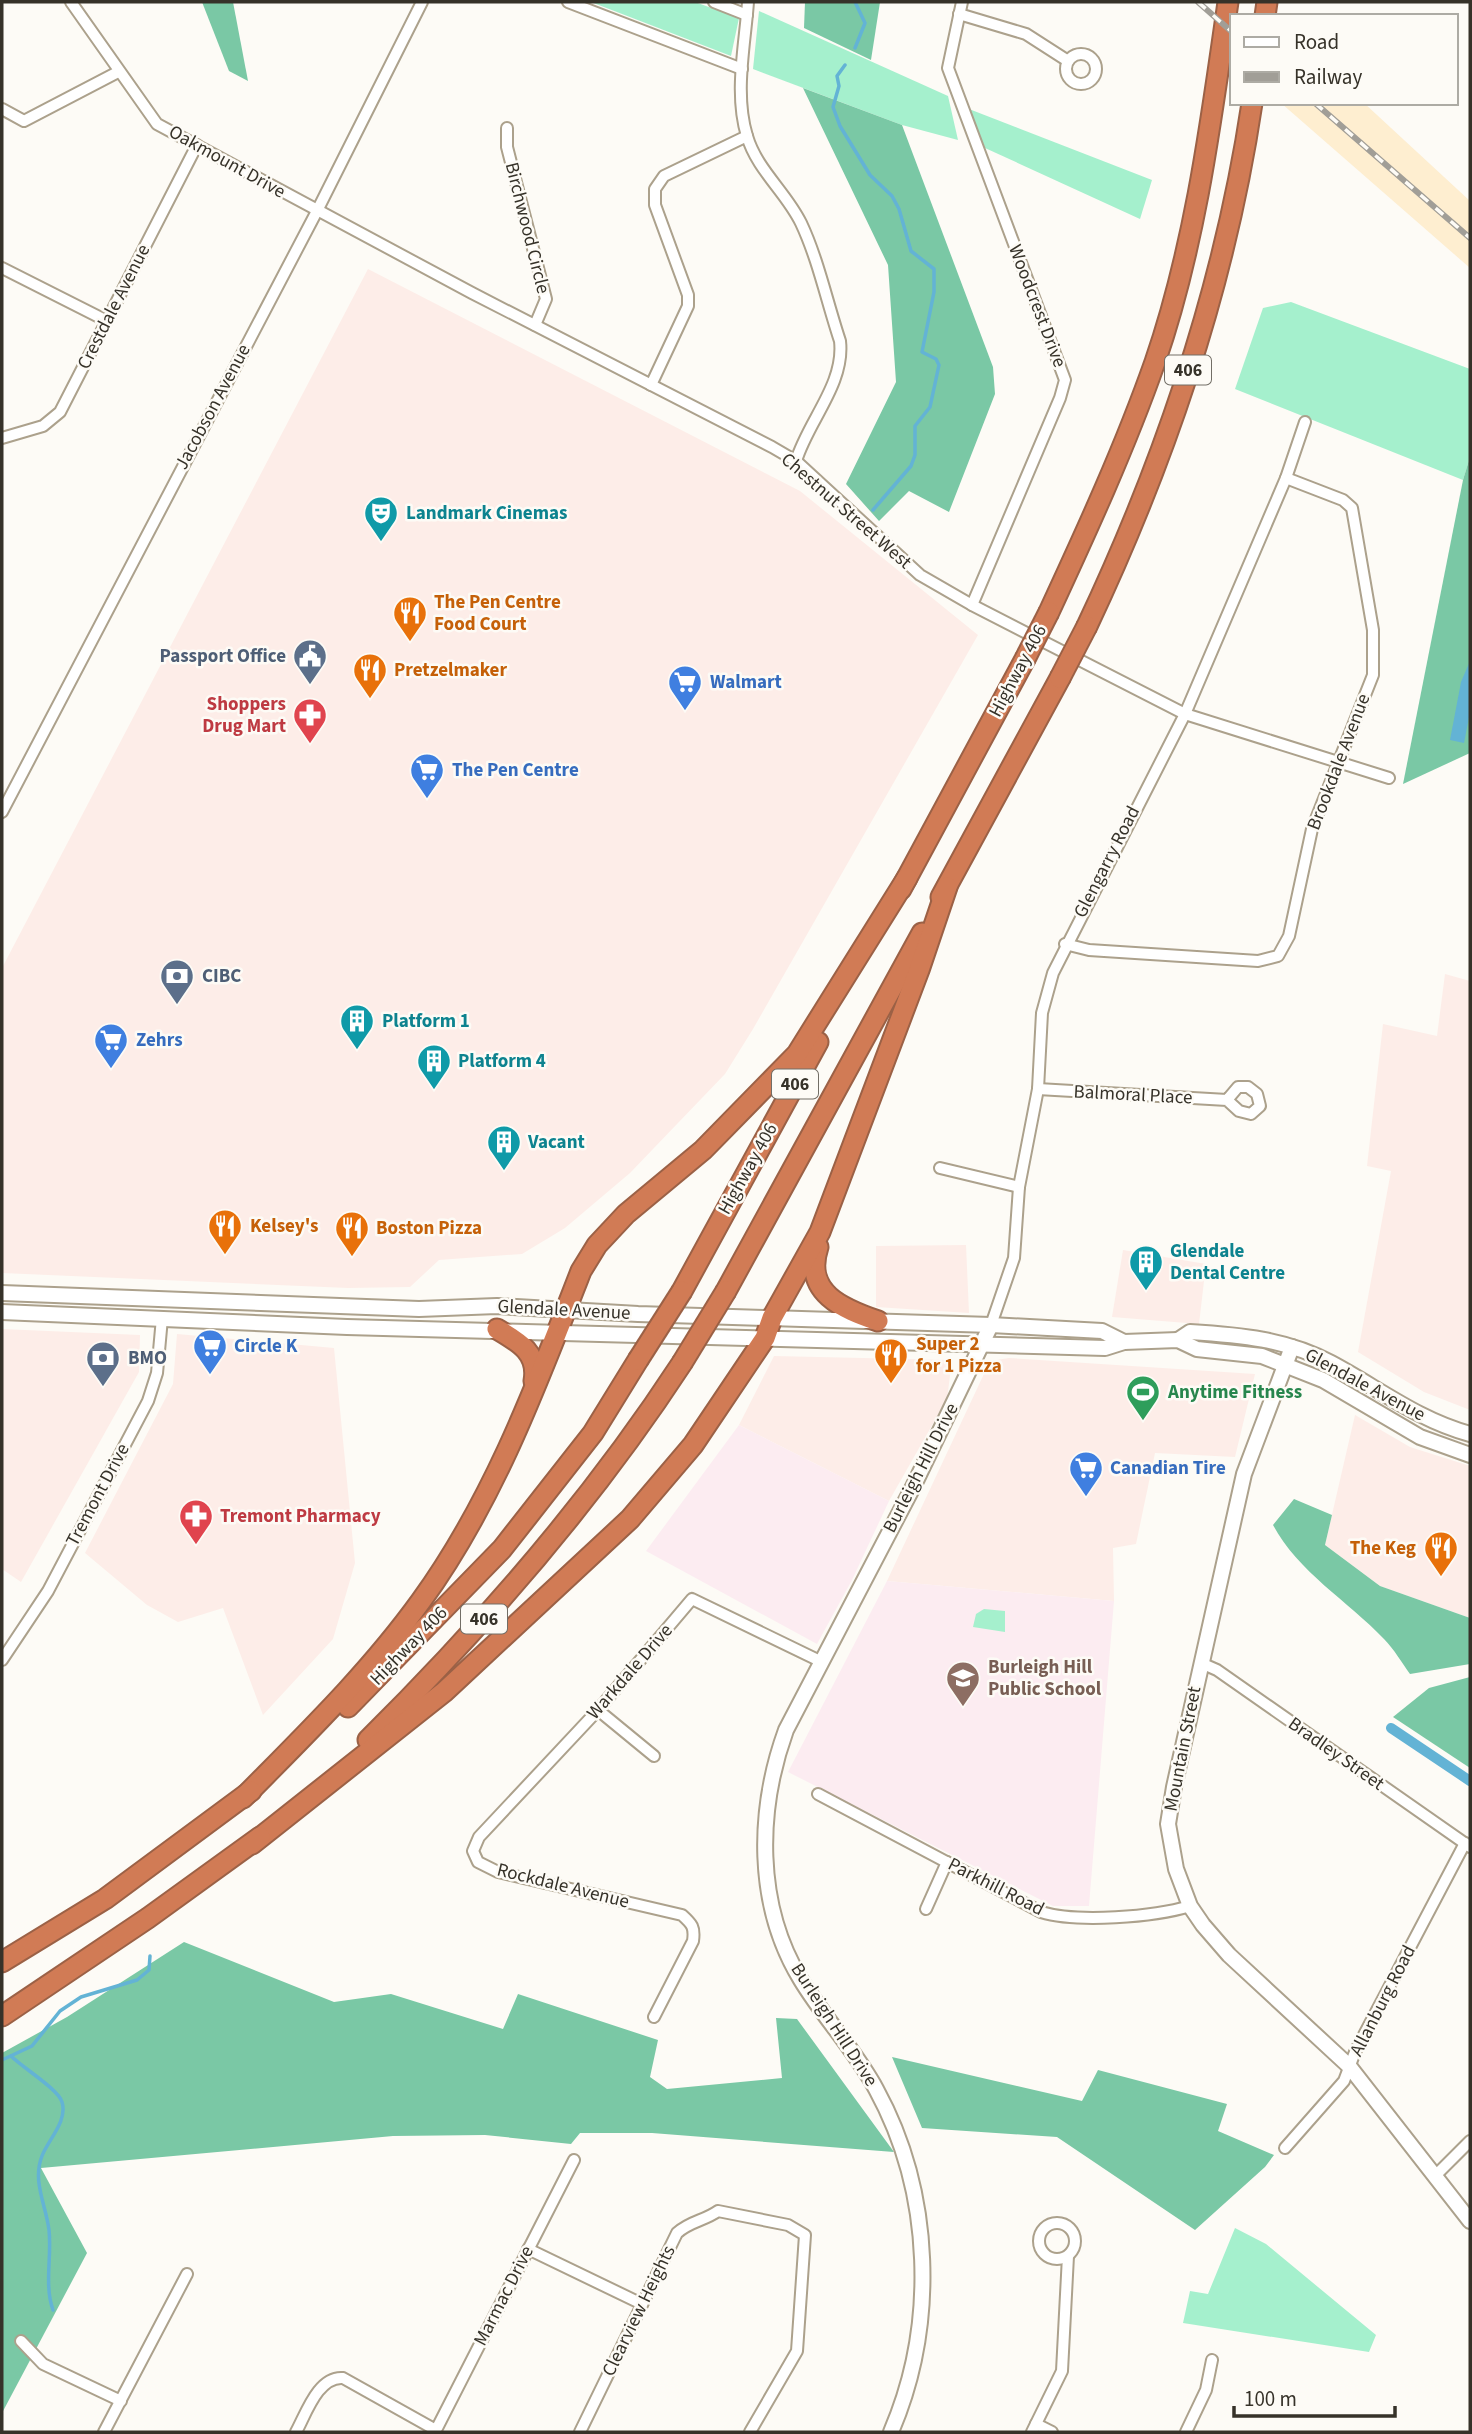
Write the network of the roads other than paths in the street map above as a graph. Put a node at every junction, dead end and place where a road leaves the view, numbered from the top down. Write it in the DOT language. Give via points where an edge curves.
graph roads {
  1 [pos="71,2"];
  2 [pos="422,2"];
  3 [pos="568,2"];
  4 [pos="713,2"];
  5 [pos="748,2"];
  6 [pos="962,2"];
  7 [pos="1228,2"];
  8 [pos="960,14"];
  9 [pos="747,15"];
  10 [pos="1068,61"];
  11 [pos="743,69"];
  12 [pos="118,72"];
  13 [pos="1252,105"];
  14 [pos="2,109"];
  15 [pos="507,128"];
  16 [pos="747,136"];
  17 [pos="197,145"];
  18 [pos="317,211"];
  19 [pos="2,268"];
  20 [pos="107,321"];
  21 [pos="535,326"];
  22 [pos="651,385"];
  23 [pos="1305,422"];
  24 [pos="2,438"];
  25 [pos="796,461"];
  26 [pos="1286,478"];
  27 [pos="972,605"];
  28 [pos="1185,714"];
  29 [pos="1340,762"];
  30 [pos="1389,778"];
  31 [pos="2,812"];
  32 [pos="907,878"];
  33 [pos="947,887"];
  34 [pos="1065,944"];
  35 [pos="1038,1089"];
  36 [pos="1227,1100"];
  37 [pos="940,1168"];
  38 [pos="1019,1187"];
  39 [pos="833,1200"];
  40 [pos="2,1293"];
  41 [pos="167,1298"];
  42 [pos="565,1310"];
  43 [pos="2,1312"];
  44 [pos="162,1318"];
  45 [pos="772,1318"];
  46 [pos="878,1321"];
  47 [pos="991,1325"];
  48 [pos="497,1329"];
  49 [pos="557,1331"];
  50 [pos="765,1338"];
  51 [pos="1178,1340"];
  52 [pos="1124,1342"];
  53 [pos="982,1343"];
  54 [pos="1292,1347"];
  55 [pos="1285,1364"];
  56 [pos="533,1389"];
  57 [pos="1470,1434"];
  58 [pos="1470,1455"];
  59 [pos="2,1660"];
  60 [pos="822,1662"];
  61 [pos="1201,1663"];
  62 [pos="598,1710"];
  63 [pos="654,1756"];
  64 [pos="818,1794"];
  65 [pos="243,1798"];
  66 [pos="252,1844"];
  67 [pos="1468,1845"];
  68 [pos="473,1851"];
  69 [pos="947,1862"];
  70 [pos="1190,1906"];
  71 [pos="926,1909"];
  72 [pos="2,1962"];
  73 [pos="2,2016"];
  74 [pos="654,2017"];
  75 [pos="1349,2066"];
  76 [pos="1470,2141"];
  77 [pos="1285,2148"];
  78 [pos="574,2160"];
  79 [pos="1436,2175"];
  80 [pos="1470,2221"];
  81 [pos="528,2249"];
  82 [pos="1068,2256"];
  83 [pos="187,2274"];
  84 [pos="642,2304"];
  85 [pos="21,2341"];
  86 [pos="1212,2360"];
  87 [pos="121,2401"];
  88 [pos="1034,2428"];
  89 [pos="435,2431"];
  90 [pos="104,2432"];
  91 [pos="296,2432"];
  92 [pos="580,2432"];
  93 [pos="750,2432"];
  94 [pos="891,2432"];
  95 [pos="1052,2432"];
  96 [pos="1186,2432"];
  1 -- 12 [label="street, Oakmount Drive"];
  2 -- 18 [label="street, Jacobson Avenue"];
  3 -- 11 [label="street"];
  4 -- 9 [label="street"];
  5 -- 9 [label="street"];
  6 -- 8 [label="street, Woodcrest Drive"];
  7 -- 32 [label="highway, Highway 406 / 406, bridge" via="1206,153 1155,360 1098,507 1049,612"];
  8 -- 10 [label="street" via="1027,34"];
  8 -- 27 [label="street, Woodcrest Drive" via="948,68 1065,380"];
  9 -- 11 [label="street"];
  11 -- 16 [label="street"];
  12 -- 14 [label="street" via="24,121"];
  12 -- 17 [label="street, Oakmount Drive" via="157,124"];
  13 -- 33 [label="highway, Highway 406 / 406, bridge" via="1217,277 1127,541 1060,678"];
  15 -- 21 [label="street, Birchwood Circle" via="507,146 547,299"];
  16 -- 22 [label="street" via="664,176 655,189 655,205 688,306"];
  16 -- 25 [label="street" via="772,183 801,223 840,341 839,372"];
  17 -- 18 [label="street, Oakmount Drive"];
  17 -- 20 [label="street, Crestdale Avenue"];
  18 -- 21 [label="street, Chestnut Street West"];
  18 -- 31 [label="street, Jacobson Avenue"];
  19 -- 20 [label="street"];
  20 -- 24 [label="street, Crestdale Avenue" via="60,412 43,426"];
  21 -- 22 [label="street, Chestnut Street West"];
  22 -- 25 [label="street, Chestnut Street West"];
  23 -- 26 [label="street, Glengarry Road"];
  25 -- 27 [label="street, Chestnut Street West" via="920,575"];
  26 -- 28 [label="street, Glengarry Road"];
  26 -- 29 [label="street, Brookdale Avenue" via="1343,500 1352,508 1374,654 1370,684"];
  27 -- 28 [label="street, Chestnut Street West"];
  28 -- 29 [label="street, Chestnut Street West"];
  28 -- 34 [label="street, Glengarry Road"];
  29 -- 30 [label="street, Chestnut Street West"];
  29 -- 34 [label="street, Brookdale Avenue" via="1312,830 1289,936 1278,956 1258,961 1090,950"];
  32 -- 42 [label="highway" via="797,1054 703,1150 626,1214 597,1245"];
  32 -- 65 [label="highway, Highway 406 / 406, bridge" via="682,1291 593,1433 502,1549 364,1693"];
  33 -- 39 [label="highway"];
  33 -- 66 [label="highway, Highway 406 / 406, bridge" via="726,1291 637,1432 578,1511 426,1682 338,1769"];
  34 -- 35 [label="street, Glengarry Road" via="1042,1013"];
  35 -- 36 [label="street, Balmoral Place"];
  35 -- 38 [label="street, Glengarry Road"];
  37 -- 38 [label="street"];
  38 -- 47 [label="street, Glengarry Road" via="1014,1258"];
  39 -- 45 [label="highway"];
  39 -- 46 [label="highway" via="815,1255 817,1282 832,1302"];
  40 -- 41 [label="main road, Glendale Avenue"];
  41 -- 42 [label="main road, Glendale Avenue"];
  41 -- 44 [label="main road"];
  42 -- 45 [label="main road, Glendale Avenue"];
  42 -- 49 [label="highway"];
  43 -- 44 [label="main road, Glendale Avenue"];
  44 -- 48 [label="main road, Glendale Avenue"];
  44 -- 59 [label="street, Tremont Drive" via="157,1373 148,1401 48,1591"];
  45 -- 46 [label="main road, Glendale Avenue"];
  45 -- 50 [label="highway"];
  46 -- 47 [label="main road, Glendale Avenue"];
  47 -- 52 [label="main road, Glendale Avenue" via="1102,1331"];
  47 -- 53 [label="main road, Burleigh Hill Drive"];
  48 -- 49 [label="main road, Glendale Avenue"];
  48 -- 56 [label="highway" via="527,1349 536,1368"];
  49 -- 50 [label="main road, Glendale Avenue"];
  49 -- 56 [label="highway"];
  50 -- 53 [label="main road, Glendale Avenue"];
  50 -- 66 [label="highway" via="693,1445 630,1519 444,1692"];
  51 -- 52 [label="main road, Glendale Avenue"];
  51 -- 54 [label="main road, Glendale Avenue" via="1190,1332 1224,1334"];
  51 -- 55 [label="main road, Glendale Avenue" via="1197,1349 1249,1354"];
  52 -- 53 [label="main road, Glendale Avenue" via="1105,1348"];
  53 -- 60 [label="main road, Burleigh Hill Drive"];
  54 -- 55 [label="main road, Mountain Street"];
  54 -- 57 [label="main road, Glendale Avenue" via="1331,1363 1425,1418"];
  55 -- 58 [label="main road, Glendale Avenue" via="1323,1380 1420,1437"];
  55 -- 61 [label="main road, Mountain Street" via="1244,1474"];
  56 -- 65 [label="highway" via="502,1463 422,1600 366,1671"];
  60 -- 62 [label="street, Warkdale Drive" via="692,1599"];
  60 -- 94 [label="main road, Burleigh Hill Drive" via="774,1762 767,1801 767,1889 800,1980 877,2091 895,2132 919,2218 922,2314 910,2380"];
  61 -- 67 [label="street, Bradley Street"];
  61 -- 70 [label="main road, Mountain Street" via="1168,1824 1176,1869"];
  62 -- 63 [label="street"];
  62 -- 68 [label="street, Warkdale Drive" via="479,1837"];
  64 -- 69 [label="street, Parkhill Road"];
  65 -- 72 [label="highway, Highway 406 / 406" via="106,1899"];
  66 -- 73 [label="highway, Highway 406 / 406"];
  67 -- 75 [label="street, Allanburg Road"];
  68 -- 74 [label="street, Rockdale Avenue" via="478,1862 498,1872 681,1915 695,1928 693,1941"];
  69 -- 70 [label="street, Parkhill Road" via="1060,1918 1167,1913"];
  69 -- 71 [label="street"];
  70 -- 75 [label="main road, Mountain Street" via="1229,1955"];
  75 -- 77 [label="street, Allanburg Road" via="1344,2081"];
  75 -- 79 [label="main road, Mountain Street"];
  76 -- 79 [label="street"];
  78 -- 81 [label="street, Marmac Drive"];
  79 -- 80 [label="main road, Mountain Street"];
  81 -- 84 [label="street"];
  81 -- 89 [label="street, Marmac Drive"];
  82 -- 88 [label="street" via="1062,2371"];
  83 -- 87 [label="street"];
  84 -- 92 [label="street, Clearview Heights"];
  84 -- 93 [label="street, Clearview Heights" via="677,2233 690,2222 705,2220 718,2211 788,2225 805,2235 797,2351"];
  85 -- 87 [label="street" via="43,2364"];
  86 -- 96 [label="street" via="1206,2390"];
  87 -- 90 [label="street"];
  88 -- 95 [label="street"];
  89 -- 91 [label="street" via="336,2378 321,2388"];
}
